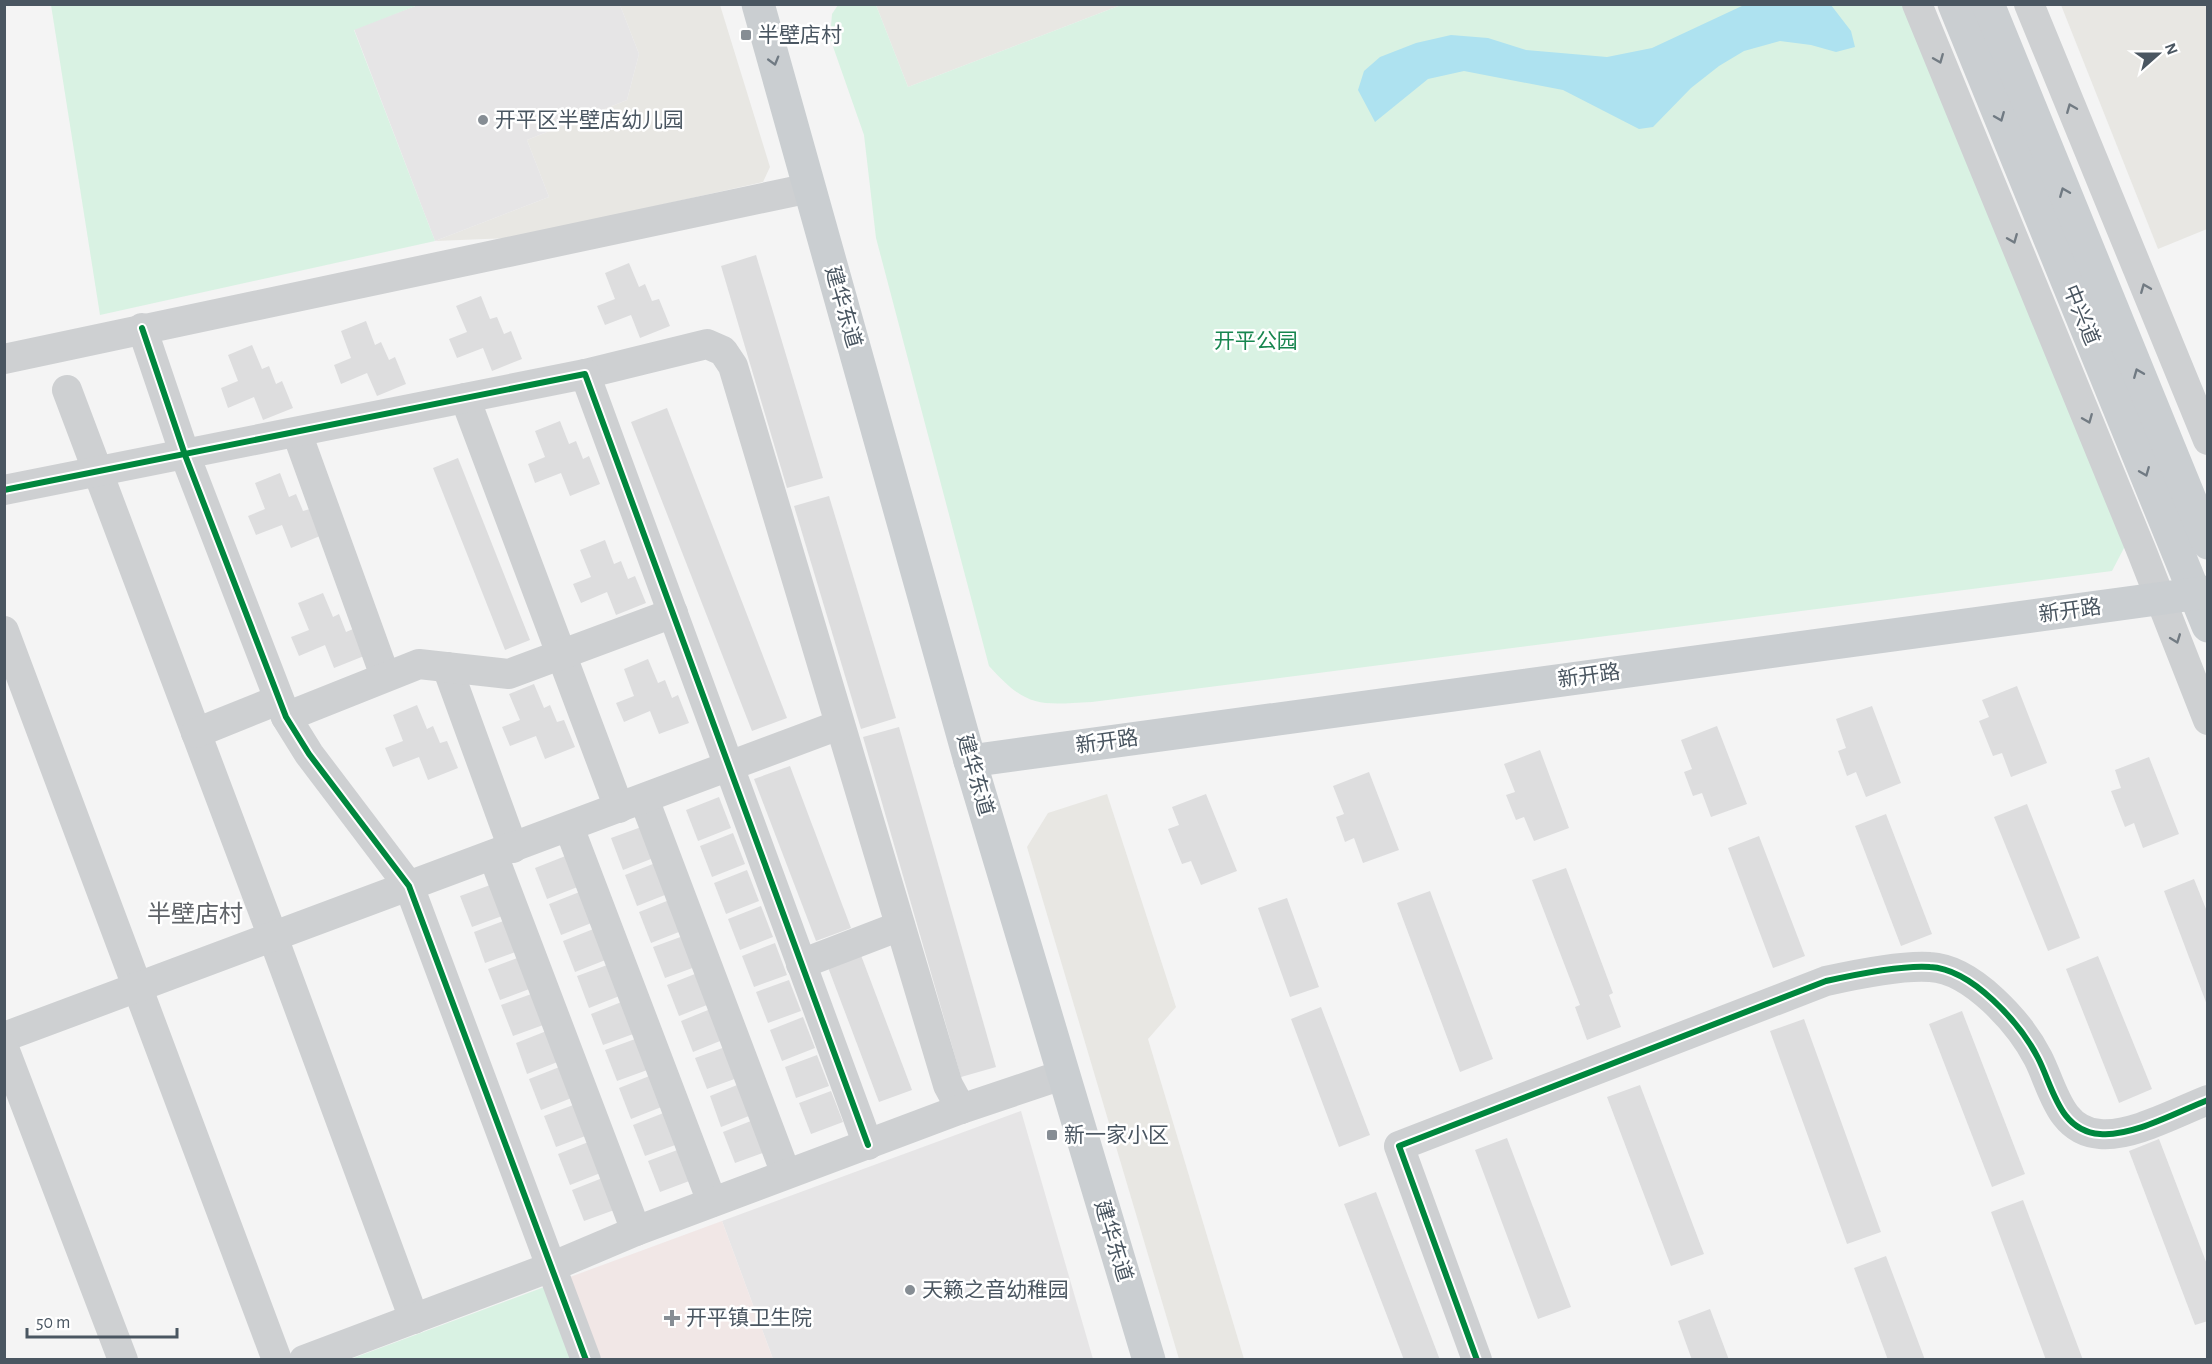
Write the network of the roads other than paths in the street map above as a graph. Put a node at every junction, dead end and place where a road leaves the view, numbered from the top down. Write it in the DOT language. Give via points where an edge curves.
graph roads {
  1 [pos="758,4"];
  2 [pos="781,4"];
  3 [pos="1917,4"];
  4 [pos="1954,4"];
  5 [pos="1988,4"];
  6 [pos="2029,4"];
  7 [pos="810,188"];
  8 [pos="142,328"];
  9 [pos="4,359"];
  10 [pos="585,374"];
  11 [pos="67,390"];
  12 [pos="465,398"];
  13 [pos="297,433"];
  14 [pos="2208,440"];
  15 [pos="185,455"];
  16 [pos="98,471"];
  17 [pos="4,490"];
  18 [pos="2208,543"];
  19 [pos="2201,593"];
  20 [pos="2161,599"];
  21 [pos="673,613"];
  22 [pos="2208,626"];
  23 [pos="4,631"];
  24 [pos="561,655"];
  25 [pos="447,667"];
  26 [pos="385,676"];
  27 [pos="282,709"];
  28 [pos="2208,720"];
  29 [pos="838,725"];
  30 [pos="196,733"];
  31 [pos="970,760"];
  32 [pos="729,767"];
  33 [pos="631,803"];
  34 [pos="569,827"];
  35 [pos="503,851"];
  36 [pos="409,886"];
  37 [pos="900,926"];
  38 [pos="273,937"];
  39 [pos="801,964"];
  40 [pos="136,988"];
  41 [pos="4,1037"];
  42 [pos="4,1048"];
  43 [pos="1062,1075"];
  44 [pos="2208,1100"];
  45 [pos="961,1109"];
  46 [pos="868,1145"];
  47 [pos="786,1174"];
  48 [pos="712,1202"];
  49 [pos="636,1231"];
  50 [pos="552,1268"];
  51 [pos="414,1319"];
  52 [pos="123,1359"];
  53 [pos="277,1359"];
  54 [pos="305,1359"];
  55 [pos="586,1359"];
  56 [pos="1149,1359"];
  57 [pos="1477,1359"];
  1 -- 7 [label="main road, 建华东道, one-way"];
  2 -- 7 [label="main road, 建华东道" via="817,133"];
  3 -- 20 [label="street, one-way"];
  4 -- 19 [label="main road, 中兴道, one-way"];
  18 -- 5 [label="main road, 中兴道, one-way"];
  14 -- 6 [label="street, one-way"];
  7 -- 8 [label="street"];
  7 -- 31 [label="main road, 建华东道"];
  8 -- 9 [label="street"];
  8 -- 15 [label="street"];
  10 -- 12 [label="street"];
  10 -- 21 [label="street"];
  10 -- 29 [label="street" via="707,344 723,351 733,366"];
  11 -- 16 [label="street"];
  12 -- 13 [label="street"];
  12 -- 24 [label="street"];
  13 -- 15 [label="street"];
  13 -- 26 [label="street"];
  15 -- 16 [label="street"];
  15 -- 27 [label="street"];
  16 -- 17 [label="street"];
  16 -- 30 [label="street"];
  19 -- 20 [label="main road, 新开路"];
  19 -- 22 [label="main road, 中兴道"];
  20 -- 28 [label="street, one-way"];
  20 -- 31 [label="main road, 新开路"];
  21 -- 24 [label="street"];
  21 -- 32 [label="street"];
  23 -- 40 [label="street"];
  24 -- 25 [label="street" via="509,674"];
  24 -- 33 [label="street"];
  25 -- 26 [label="street" via="419,664"];
  25 -- 35 [label="street"];
  26 -- 27 [label="street"];
  27 -- 30 [label="street"];
  27 -- 36 [label="street" via="309,754"];
  29 -- 32 [label="street"];
  29 -- 37 [label="street"];
  30 -- 38 [label="street"];
  31 -- 43 [label="main road, 建华东道"];
  32 -- 33 [label="street"];
  32 -- 39 [label="street"];
  33 -- 34 [label="street"];
  33 -- 47 [label="street"];
  34 -- 35 [label="street"];
  34 -- 48 [label="street"];
  35 -- 36 [label="street"];
  35 -- 49 [label="street"];
  36 -- 38 [label="street"];
  36 -- 50 [label="street"];
  37 -- 39 [label="street"];
  37 -- 45 [label="street" via="948,1085"];
  38 -- 40 [label="street"];
  38 -- 51 [label="street"];
  39 -- 46 [label="street"];
  40 -- 41 [label="street"];
  40 -- 53 [label="street"];
  42 -- 52 [label="street"];
  43 -- 45 [label="street"];
  43 -- 56 [label="main road, 建华东道"];
  44 -- 57 [label="street" via="2119,1134 2080,1129 2060,1110 2037,1057 2010,1018 1982,989 1931,967 1827,981 1399,1146"];
  45 -- 46 [label="street"];
  46 -- 47 [label="street"];
  47 -- 48 [label="street"];
  48 -- 49 [label="street"];
  49 -- 50 [label="street"];
  50 -- 51 [label="street"];
  50 -- 55 [label="street"];
  51 -- 54 [label="street"];
}
